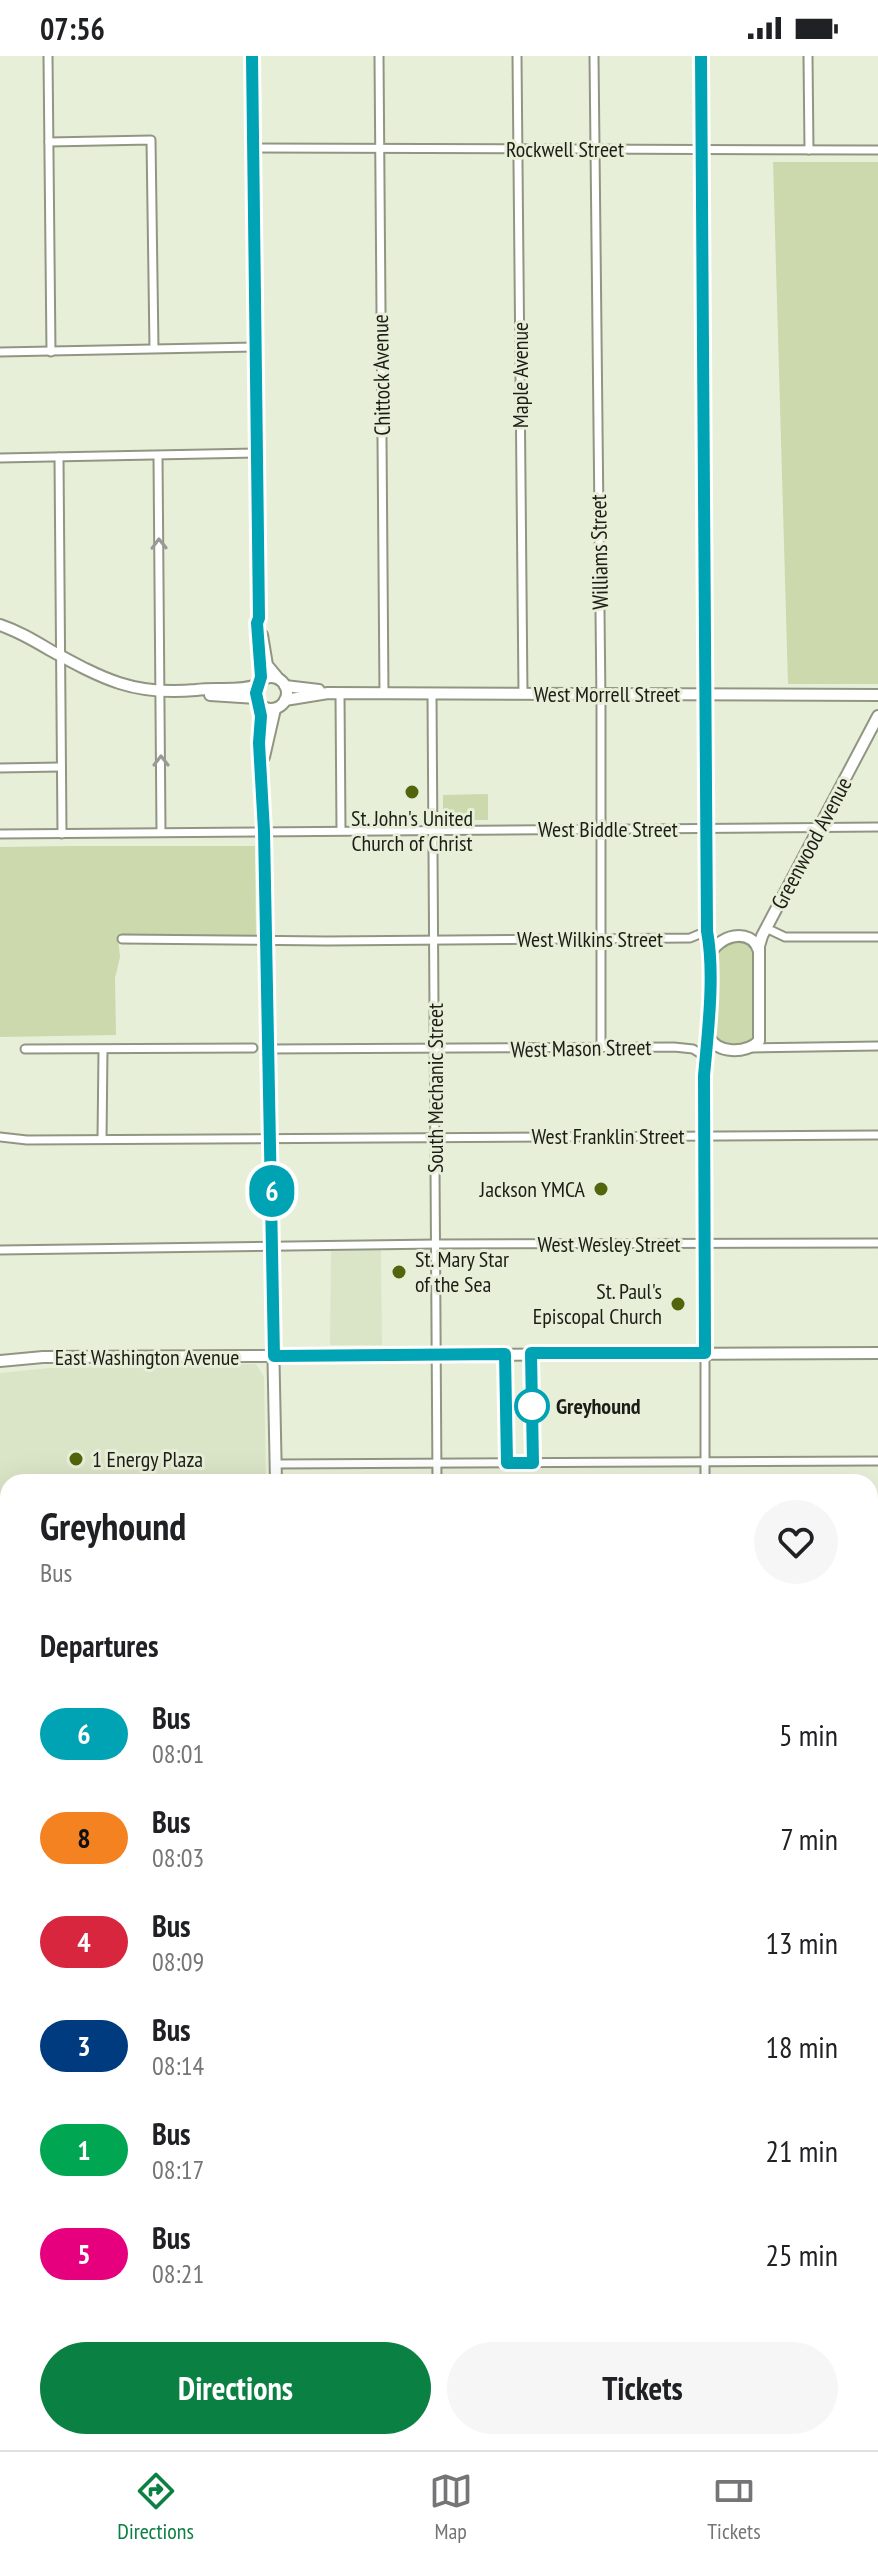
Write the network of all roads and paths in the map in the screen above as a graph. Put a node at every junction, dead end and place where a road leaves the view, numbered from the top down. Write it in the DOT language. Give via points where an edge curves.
graph roads {
  1 [pos="48,56"];
  2 [pos="252,56"];
  3 [pos="379,56"];
  4 [pos="517,56"];
  5 [pos="594,56"];
  6 [pos="701,56"];
  7 [pos="808,56"];
  8 [pos="49,142"];
  9 [pos="252,148"];
  10 [pos="379,148"];
  11 [pos="518,148"];
  12 [pos="596,149"];
  13 [pos="702,150"];
  14 [pos="809,150"];
  15 [pos="878,150"];
  16 [pos="255,347"];
  17 [pos="154,348"];
  18 [pos="0,352"];
  19 [pos="51,352"];
  20 [pos="256,453"];
  21 [pos="158,456"];
  22 [pos="59,457"];
  23 [pos="0,458"];
  24 [pos="259,618"];
  25 [pos="0,625"];
  26 [pos="61,655"];
  27 [pos="277,677"];
  28 [pos="259,683"];
  29 [pos="285,686"];
  30 [pos="161,691"];
  31 [pos="189,691"];
  32 [pos="334,693"];
  33 [pos="384,694"];
  34 [pos="432,694"];
  35 [pos="523,694"];
  36 [pos="601,694"];
  37 [pos="706,695"];
  38 [pos="878,695"];
  39 [pos="285,700"];
  40 [pos="258,701"];
  41 [pos="275,709"];
  42 [pos="878,716"];
  43 [pos="61,767"];
  44 [pos="262,767"];
  45 [pos="0,768"];
  46 [pos="878,827"];
  47 [pos="819,828"];
  48 [pos="602,829"];
  49 [pos="706,829"];
  50 [pos="341,830"];
  51 [pos="434,830"];
  52 [pos="264,831"];
  53 [pos="161,832"];
  54 [pos="0,834"];
  55 [pos="62,834"];
  56 [pos="766,928"];
  57 [pos="707,931"];
  58 [pos="730,937"];
  59 [pos="744,937"];
  60 [pos="878,937"];
  61 [pos="122,939"];
  62 [pos="266,939"];
  63 [pos="601,939"];
  64 [pos="434,941"];
  65 [pos="711,951"];
  66 [pos="759,951"];
  67 [pos="709,1035"];
  68 [pos="760,1038"];
  69 [pos="878,1046"];
  70 [pos="770,1047"];
  71 [pos="253,1048"];
  72 [pos="601,1048"];
  73 [pos="750,1048"];
  74 [pos="25,1049"];
  75 [pos="268,1049"];
  76 [pos="435,1049"];
  77 [pos="723,1049"];
  78 [pos="103,1050"];
  79 [pos="706,1057"];
  80 [pos="878,1135"];
  81 [pos="705,1136"];
  82 [pos="0,1137"];
  83 [pos="435,1138"];
  84 [pos="102,1139"];
  85 [pos="271,1139"];
  86 [pos="878,1243"];
  87 [pos="437,1244"];
  88 [pos="705,1244"];
  89 [pos="273,1246"];
  90 [pos="0,1250"];
  91 [pos="705,1353"];
  92 [pos="878,1353"];
  93 [pos="438,1354"];
  94 [pos="274,1356"];
  95 [pos="0,1361"];
  96 [pos="878,1461"];
  97 [pos="705,1462"];
  98 [pos="277,1464"];
  99 [pos="437,1464"];
  100 [pos="276,1474"];
  101 [pos="437,1474"];
  102 [pos="705,1474"];
  103 [pos="137,2450"];
  104 [pos="182,2450"];
  105 [pos="264,2450"];
  106 [pos="461,2450"];
  107 [pos="569,2450"];
  108 [pos="591,2450"];
  109 [pos="641,2450"];
  110 [pos="856,2450"];
  111 [pos="878,2450"];
  1 -- 8 [label="street"];
  2 -- 9 [label="street"];
  3 -- 10 [label="street, Chittock Avenue"];
  4 -- 11 [label="street, Maple Avenue"];
  5 -- 12 [label="street, Williams Street"];
  6 -- 13 [label="street"];
  7 -- 14 [label="street"];
  8 -- 17 [label="street" via="151,140"];
  8 -- 19 [label="street"];
  9 -- 10 [label="street, Rockwell Street"];
  9 -- 16 [label="street"];
  10 -- 11 [label="street, Rockwell Street"];
  10 -- 33 [label="street, Chittock Avenue"];
  11 -- 12 [label="street, Rockwell Street"];
  11 -- 35 [label="street, Maple Avenue"];
  12 -- 13 [label="street, Rockwell Street"];
  12 -- 36 [label="street, Williams Street"];
  13 -- 14 [label="street, Rockwell Street"];
  13 -- 37 [label="street"];
  14 -- 15 [label="street, Rockwell Street"];
  16 -- 17 [label="street"];
  16 -- 20 [label="street"];
  17 -- 19 [label="street"];
  18 -- 19 [label="street"];
  20 -- 21 [label="street"];
  20 -- 24 [label="street"];
  21 -- 22 [label="street"];
  30 -- 21 [label="street, one-way"];
  22 -- 23 [label="street"];
  22 -- 26 [label="street"];
  24 -- 27 [label="street" via="267,665"];
  24 -- 28 [label="street"];
  25 -- 26 [label="street"];
  26 -- 30 [label="street" via="119,685"];
  26 -- 43 [label="street"];
  27 -- 28 [label="street"];
  27 -- 29 [label="street"];
  28 -- 31 [label="street"];
  28 -- 40 [label="street"];
  29 -- 32 [label="street"];
  29 -- 39 [label="street"];
  30 -- 31 [label="street"];
  53 -- 30 [label="street, one-way"];
  31 -- 40 [label="street"];
  32 -- 33 [label="street, West Morrell Street"];
  32 -- 39 [label="street"];
  32 -- 50 [label="street"];
  33 -- 34 [label="street, West Morrell Street"];
  34 -- 35 [label="street, West Morrell Street"];
  34 -- 51 [label="street, South Mechanic Street"];
  35 -- 36 [label="street, West Morrell Street"];
  36 -- 37 [label="street, West Morrell Street"];
  36 -- 48 [label="street, Williams Street"];
  37 -- 38 [label="street, West Morrell Street"];
  37 -- 49 [label="street"];
  39 -- 41 [label="street"];
  40 -- 41 [label="street"];
  40 -- 44 [label="street"];
  41 -- 44 [label="street"];
  42 -- 47 [label="street, Greenwood Avenue"];
  43 -- 45 [label="street"];
  43 -- 55 [label="street"];
  44 -- 52 [label="street"];
  46 -- 47 [label="street, West Biddle Street"];
  47 -- 49 [label="street, West Biddle Street"];
  47 -- 56 [label="street, Greenwood Avenue"];
  48 -- 49 [label="street, West Biddle Street"];
  48 -- 51 [label="street, West Biddle Street"];
  48 -- 63 [label="street, Williams Street"];
  49 -- 57 [label="street"];
  50 -- 51 [label="street, West Biddle Street"];
  50 -- 52 [label="street, West Biddle Street"];
  51 -- 64 [label="street, South Mechanic Street"];
  52 -- 53 [label="street, West Biddle Street"];
  52 -- 62 [label="street"];
  53 -- 55 [label="street, West Biddle Street"];
  54 -- 55 [label="street, West Biddle Street"];
  56 -- 59 [label="street, West Wilkins Street"];
  56 -- 60 [label="street" via="785,937"];
  56 -- 66 [label="street, Greenwood Avenue"];
  57 -- 58 [label="street, West Wilkins Street"];
  57 -- 63 [label="street, West Wilkins Street" via="690,938"];
  57 -- 65 [label="street"];
  58 -- 59 [label="street, West Wilkins Street"];
  58 -- 65 [label="street"];
  59 -- 66 [label="street"];
  61 -- 62 [label="street, West Wilkins Street"];
  62 -- 64 [label="street, West Wilkins Street"];
  62 -- 75 [label="street"];
  63 -- 64 [label="street, West Wilkins Street"];
  63 -- 72 [label="street, Williams Street"];
  64 -- 76 [label="street, South Mechanic Street"];
  65 -- 67 [label="street"];
  66 -- 68 [label="street, Greenwood Avenue"];
  67 -- 77 [label="street"];
  67 -- 79 [label="street"];
  68 -- 70 [label="street"];
  68 -- 73 [label="street"];
  69 -- 70 [label="street"];
  70 -- 73 [label="street"];
  71 -- 78 [label="street"];
  72 -- 76 [label="street, West Mason Street"];
  72 -- 79 [label="street, West Mason Street" via="682,1047"];
  73 -- 77 [label="street"];
  74 -- 78 [label="street"];
  75 -- 76 [label="street, West Mason Street"];
  75 -- 85 [label="street"];
  76 -- 83 [label="street, South Mechanic Street"];
  77 -- 79 [label="street"];
  78 -- 84 [label="street"];
  79 -- 81 [label="street"];
  80 -- 81 [label="street, West Franklin Street"];
  81 -- 83 [label="street, West Franklin Street"];
  81 -- 88 [label="street"];
  82 -- 84 [label="street, West Franklin Street"];
  83 -- 85 [label="street, West Franklin Street"];
  83 -- 87 [label="street, South Mechanic Street"];
  84 -- 85 [label="street, West Franklin Street"];
  85 -- 89 [label="street"];
  86 -- 88 [label="street, West Wesley Street"];
  87 -- 88 [label="street, West Wesley Street"];
  87 -- 89 [label="street, West Wesley Street"];
  87 -- 93 [label="street, South Mechanic Street"];
  88 -- 91 [label="street"];
  89 -- 90 [label="street, West Wesley Street"];
  89 -- 94 [label="street"];
  91 -- 92 [label="street, East Washington Avenue"];
  91 -- 93 [label="street, East Washington Avenue"];
  91 -- 97 [label="street"];
  93 -- 94 [label="street, East Washington Avenue"];
  93 -- 99 [label="street, South Mechanic Street"];
  94 -- 95 [label="street, East Washington Avenue"];
  94 -- 98 [label="street"];
  96 -- 97 [label="street"];
  97 -- 99 [label="street"];
  97 -- 102 [label="street"];
  98 -- 99 [label="street"];
  98 -- 100 [label="street"];
  99 -- 101 [label="street, South Mechanic Street"];
  103 -- 104 [label="street"];
  104 -- 105 [label="street"];
  106 -- 107 [label="street"];
  107 -- 108 [label="street"];
  108 -- 109 [label="street"];
  110 -- 111 [label="street"];
}
